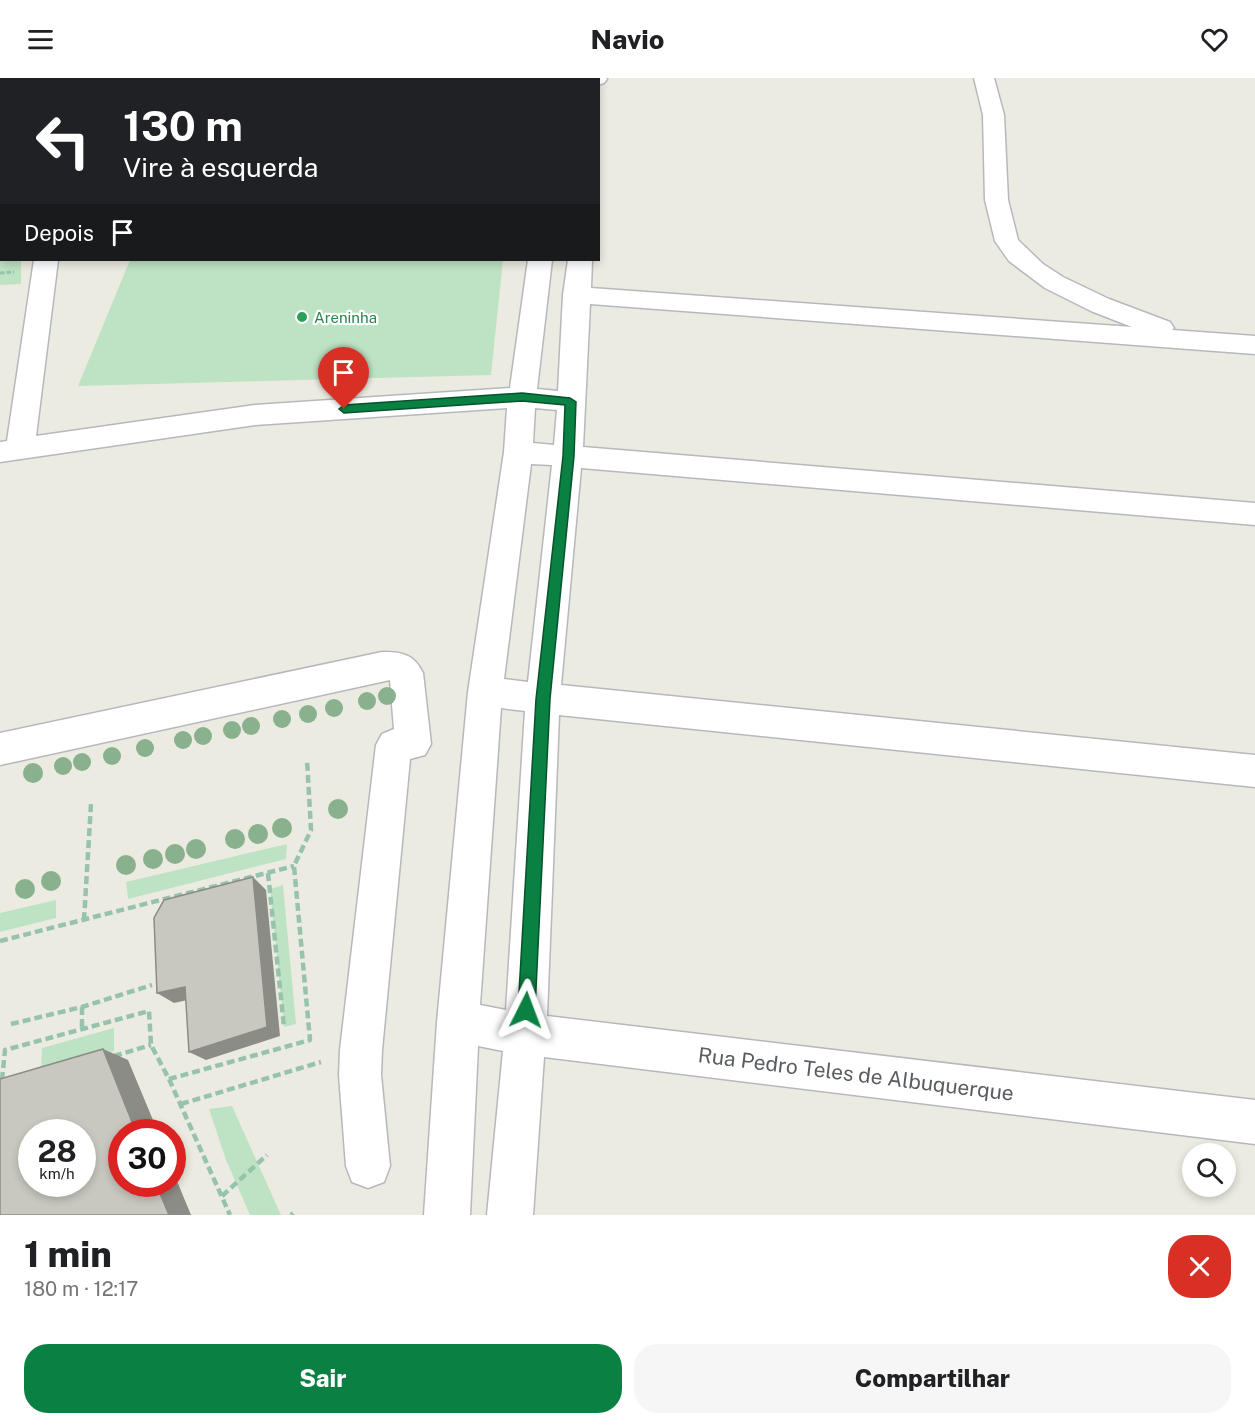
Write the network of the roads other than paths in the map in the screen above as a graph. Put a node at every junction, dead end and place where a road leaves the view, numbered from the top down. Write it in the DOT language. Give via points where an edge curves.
graph roads {
  1 [pos="984,78"];
  2 [pos="46,261"];
  3 [pos="540,261"];
  4 [pos="580,261"];
  5 [pos="576,295"];
  6 [pos="1206,342"];
  7 [pos="1255,345"];
  8 [pos="522,397"];
  9 [pos="570,402"];
  10 [pos="10,450"];
  11 [pos="518,452"];
  12 [pos="568,456"];
  13 [pos="1255,514"];
  14 [pos="485,692"];
  15 [pos="543,699"];
  16 [pos="0,749"];
  17 [pos="1255,771"];
  18 [pos="458,1022"];
  19 [pos="525,1034"];
  20 [pos="1255,1122"];
  21 [pos="368,1166"];
  22 [pos="447,1215"];
  23 [pos="510,1215"];
  1 -- 6 [label="street" via="995,124 1000,216 1007,241 1022,261 1090,301 1140,322"];
  2 -- 10 [label="street"];
  3 -- 8 [label="street"];
  4 -- 5 [label="street"];
  5 -- 6 [label="street"];
  5 -- 9 [label="street"];
  6 -- 7 [label="street"];
  8 -- 9 [label="street"];
  8 -- 10 [label="street" via="255,415"];
  8 -- 11 [label="street"];
  9 -- 12 [label="street"];
  11 -- 12 [label="street"];
  11 -- 14 [label="street"];
  12 -- 13 [label="street"];
  12 -- 15 [label="street"];
  14 -- 15 [label="street"];
  14 -- 18 [label="street"];
  15 -- 17 [label="street"];
  15 -- 19 [label="street"];
  16 -- 21 [label="street" via="382,666 399,666 406,673 404,745 361,1050"];
  18 -- 19 [label="street, Rua Pedro Teles de Albuquerque"];
  18 -- 22 [label="street"];
  19 -- 20 [label="street, Rua Pedro Teles de Albuquerque"];
  19 -- 23 [label="street"];
}
